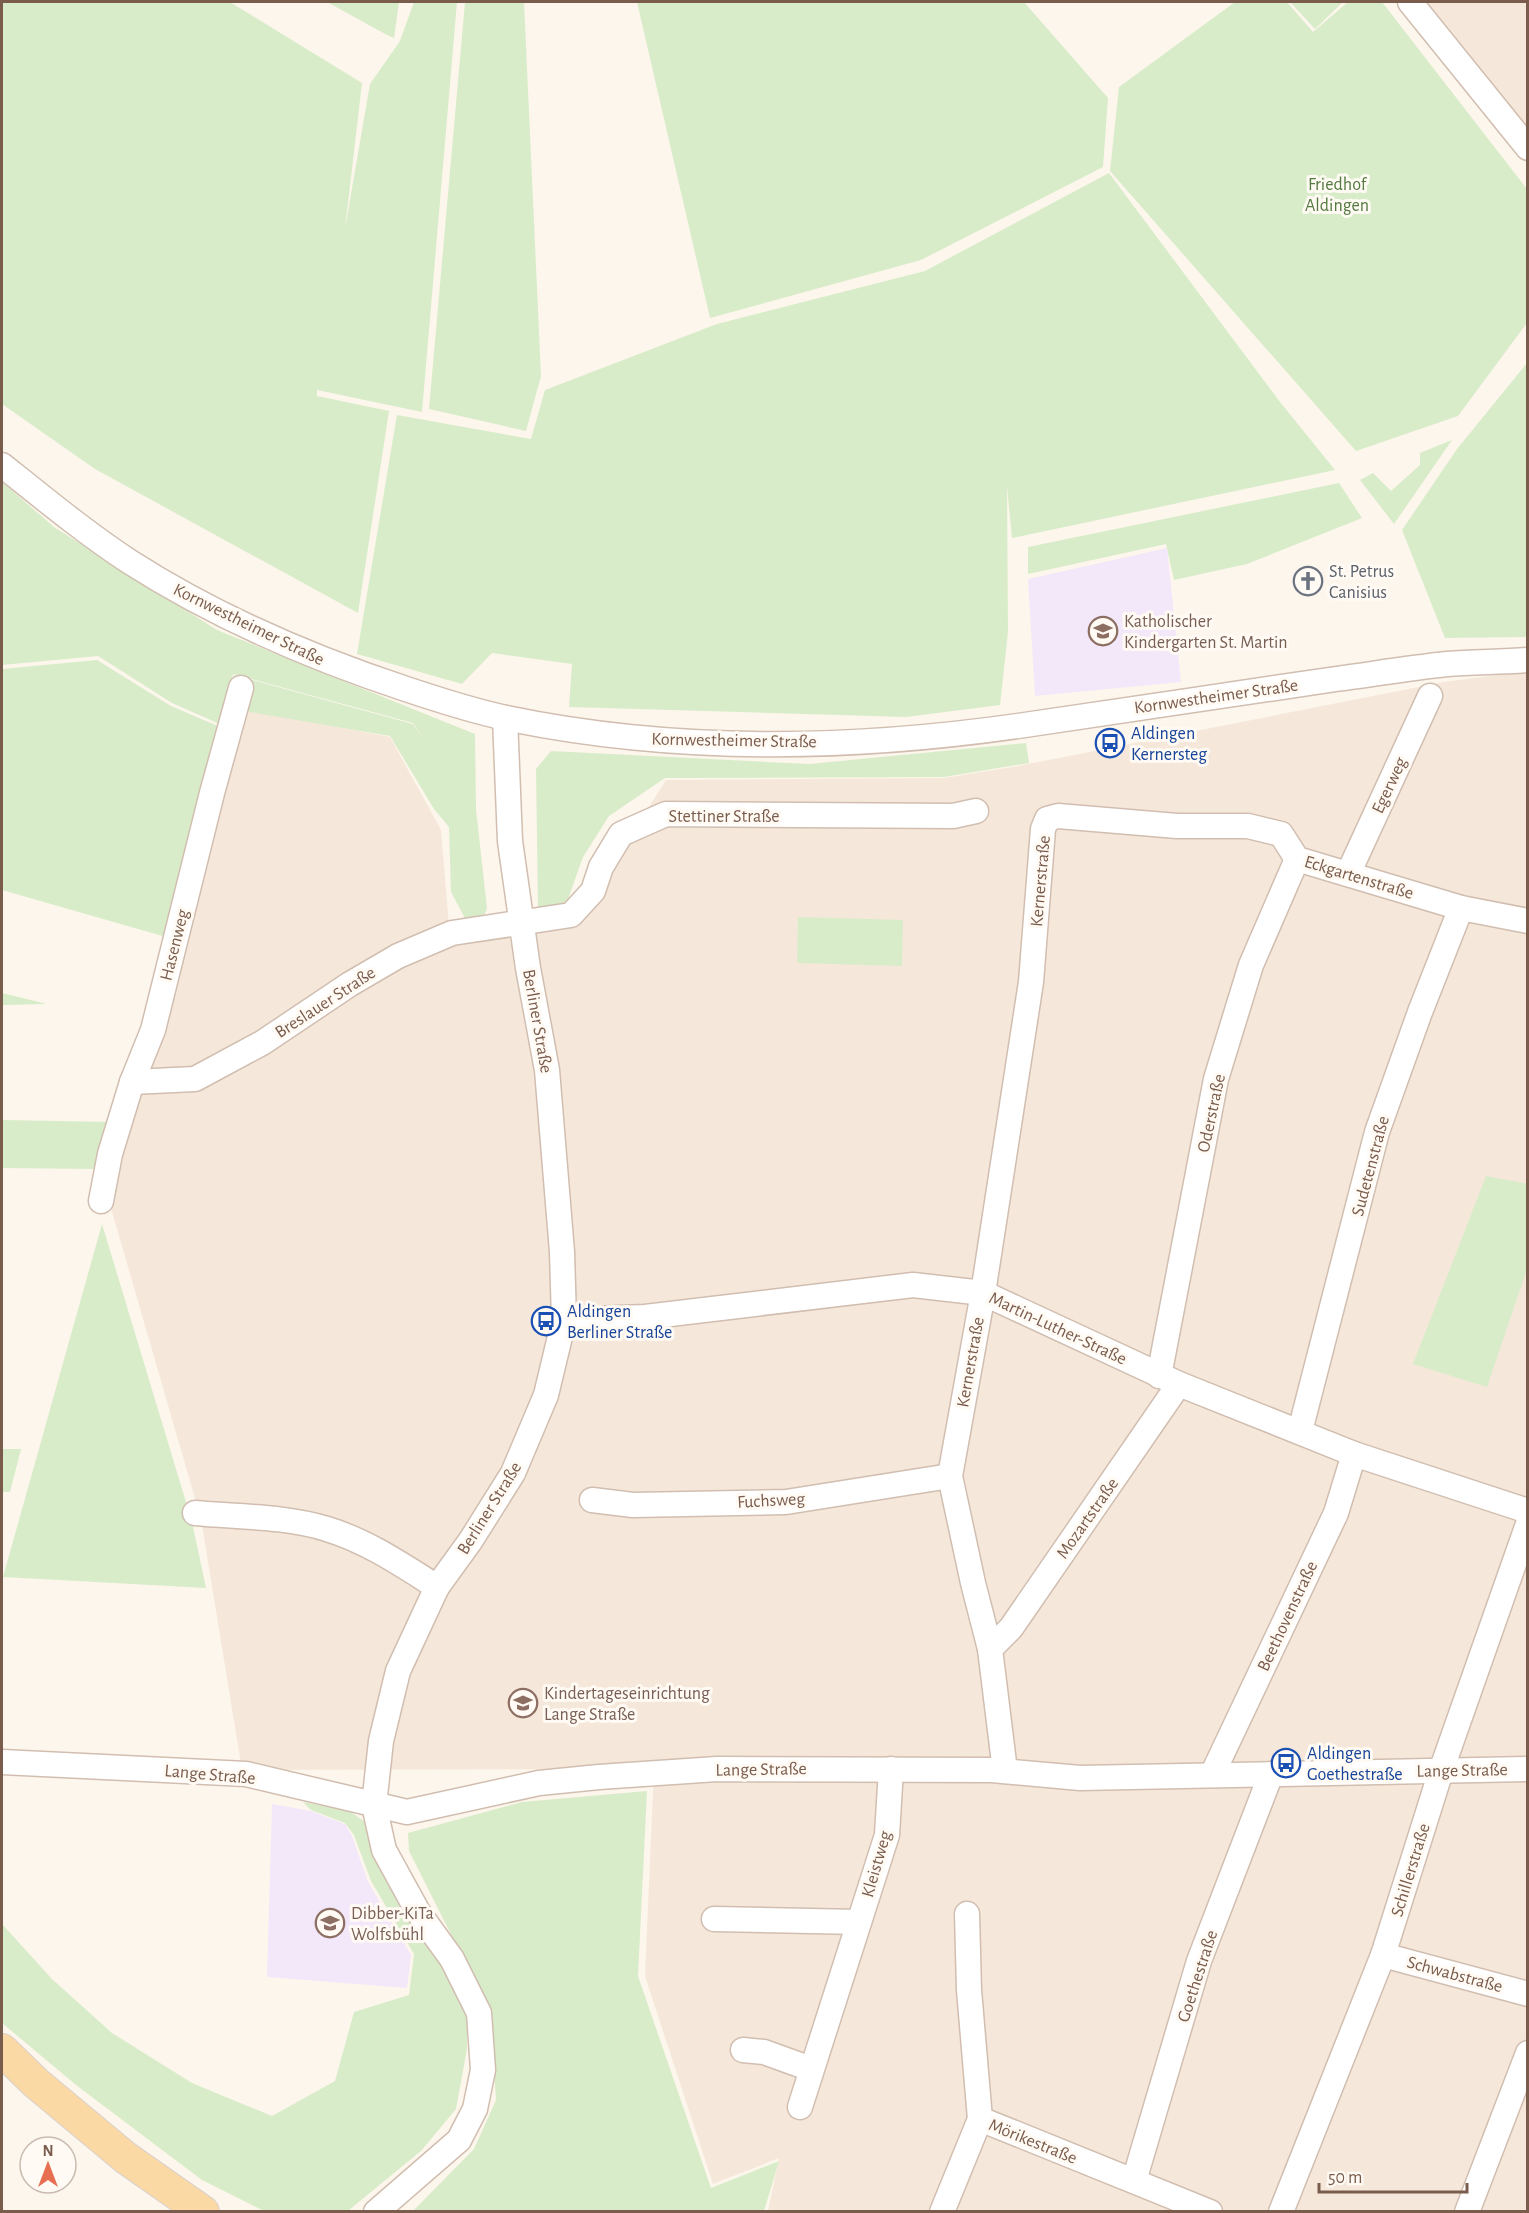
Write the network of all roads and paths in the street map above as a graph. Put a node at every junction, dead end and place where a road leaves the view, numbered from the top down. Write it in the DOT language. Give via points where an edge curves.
graph roads {
  1 [pos="1410,2"];
  2 [pos="1527,148"];
  3 [pos="2,465"];
  4 [pos="1527,660"];
  5 [pos="241,688"];
  6 [pos="1430,696"];
  7 [pos="505,718"];
  8 [pos="976,811"];
  9 [pos="1058,816"];
  10 [pos="1297,859"];
  11 [pos="1348,874"];
  12 [pos="1461,908"];
  13 [pos="1527,921"];
  14 [pos="522,923"];
  15 [pos="132,1082"];
  16 [pos="101,1201"];
  17 [pos="982,1293"];
  18 [pos="564,1320"];
  19 [pos="1169,1380"];
  20 [pos="1300,1431"];
  21 [pos="1354,1454"];
  22 [pos="950,1476"];
  23 [pos="592,1500"];
  24 [pos="1527,1511"];
  25 [pos="195,1514"];
  26 [pos="1527,1524"];
  27 [pos="437,1587"];
  28 [pos="990,1649"];
  29 [pos="2,1762"];
  30 [pos="891,1769"];
  31 [pos="1527,1769"];
  32 [pos="1005,1771"];
  33 [pos="1441,1771"];
  34 [pos="1271,1774"];
  35 [pos="1212,1775"];
  36 [pos="374,1805"];
  37 [pos="967,1914"];
  38 [pos="714,1919"];
  39 [pos="859,1922"];
  40 [pos="1383,1955"];
  41 [pos="1527,1994"];
  42 [pos="2,2050"];
  43 [pos="743,2050"];
  44 [pos="1527,2053"];
  45 [pos="811,2069"];
  46 [pos="800,2107"];
  47 [pos="980,2120"];
  48 [pos="1134,2181"];
  49 [pos="392,2203"];
  50 [pos="203,2211"];
  51 [pos="376,2211"];
  52 [pos="942,2211"];
  53 [pos="1210,2211"];
  54 [pos="1281,2211"];
  55 [pos="1467,2211"];
  1 -- 2 [label="street"];
  3 -- 7 [label="street, Kornwestheimer Straße" via="128,560 196,601 270,638 351,671"];
  4 -- 7 [label="street, Kornwestheimer Straße" via="1431,666 939,735 779,745 683,743"];
  5 -- 15 [label="street, Hasenweg" via="153,1030"];
  6 -- 11 [label="street, Egerweg"];
  7 -- 14 [label="street, Berliner Straße" via="510,841"];
  8 -- 14 [label="street, Stettiner Straße" via="953,816 666,814 621,834 601,867 593,891 571,915"];
  9 -- 10 [label="street, Eckgartenstraße" via="1177,826 1248,826 1281,834"];
  9 -- 17 [label="street, Kernerstraße" via="1047,819 1043,829 1031,982"];
  10 -- 11 [label="street, Eckgartenstraße"];
  10 -- 19 [label="street, Oderstraße" via="1251,964 1216,1079"];
  11 -- 12 [label="street, Eckgartenstraße"];
  12 -- 13 [label="street, Eckgartenstraße"];
  12 -- 20 [label="street, Sudetenstraße" via="1377,1132"];
  14 -- 15 [label="street, Breslauer Straße" via="452,933 398,956 262,1043 195,1079"];
  14 -- 18 [label="street, Berliner Straße" via="547,1070"];
  15 -- 16 [label="street, Hasenweg" via="110,1154"];
  17 -- 18 [label="street, Martin-Luther-Straße" via="913,1285 645,1317"];
  17 -- 19 [label="street, Martin-Luther-Straße"];
  17 -- 22 [label="street, Kernerstraße"];
  18 -- 27 [label="street, Berliner Straße" via="546,1395 513,1473"];
  19 -- 20 [label="street, Martin-Luther-Straße"];
  19 -- 28 [label="street, Mozartstraße" via="1011,1628"];
  20 -- 21 [label="street, Martin-Luther-Straße"];
  21 -- 24 [label="street, Martin-Luther-Straße"];
  21 -- 35 [label="street, Beethovenstraße" via="1336,1513"];
  22 -- 23 [label="street, Fuchsweg" via="786,1502 633,1505"];
  22 -- 28 [label="street, Kernerstraße"];
  25 -- 27 [label="street" via="288,1521 327,1529 371,1547"];
  26 -- 33 [label="street, Schillerstraße"];
  27 -- 36 [label="street, Berliner Straße" via="398,1671 381,1741"];
  28 -- 32 [label="street, Kernerstraße"];
  29 -- 36 [label="street, Lange Straße" via="246,1774"];
  30 -- 32 [label="street, Lange Straße"];
  30 -- 36 [label="street, Lange Straße" via="717,1769 599,1777 539,1783 407,1812"];
  30 -- 39 [label="street, Kleistweg" via="887,1835"];
  31 -- 33 [label="street, Lange Straße"];
  32 -- 35 [label="street, Lange Straße" via="1080,1778"];
  33 -- 34 [label="street, Lange Straße"];
  33 -- 40 [label="street, Schillerstraße"];
  34 -- 35 [label="street, Lange Straße"];
  34 -- 48 [label="street, Goethestraße" via="1199,1961"];
  36 -- 49 [label="street, Berliner Straße" via="384,1850 418,1912 452,1959 479,2013 483,2070 475,2109 459,2140"];
  37 -- 47 [label="street, Mörikestraße"];
  38 -- 39 [label="street, Kleistweg"];
  39 -- 45 [label="street, Kleistweg"];
  40 -- 41 [label="street, Schwabstraße"];
  40 -- 54 [label="street, Schillerstraße"];
  42 -- 50 [label="main road" via="126,2158"];
  43 -- 45 [label="street" via="764,2052"];
  44 -- 55 [label="street"];
  45 -- 46 [label="street, Kleistweg"];
  47 -- 48 [label="street, Mörikestraße"];
  47 -- 52 [label="street"];
  48 -- 53 [label="street, Mörikestraße"];
  49 -- 51 [label="street, Berliner Straße"];
}
